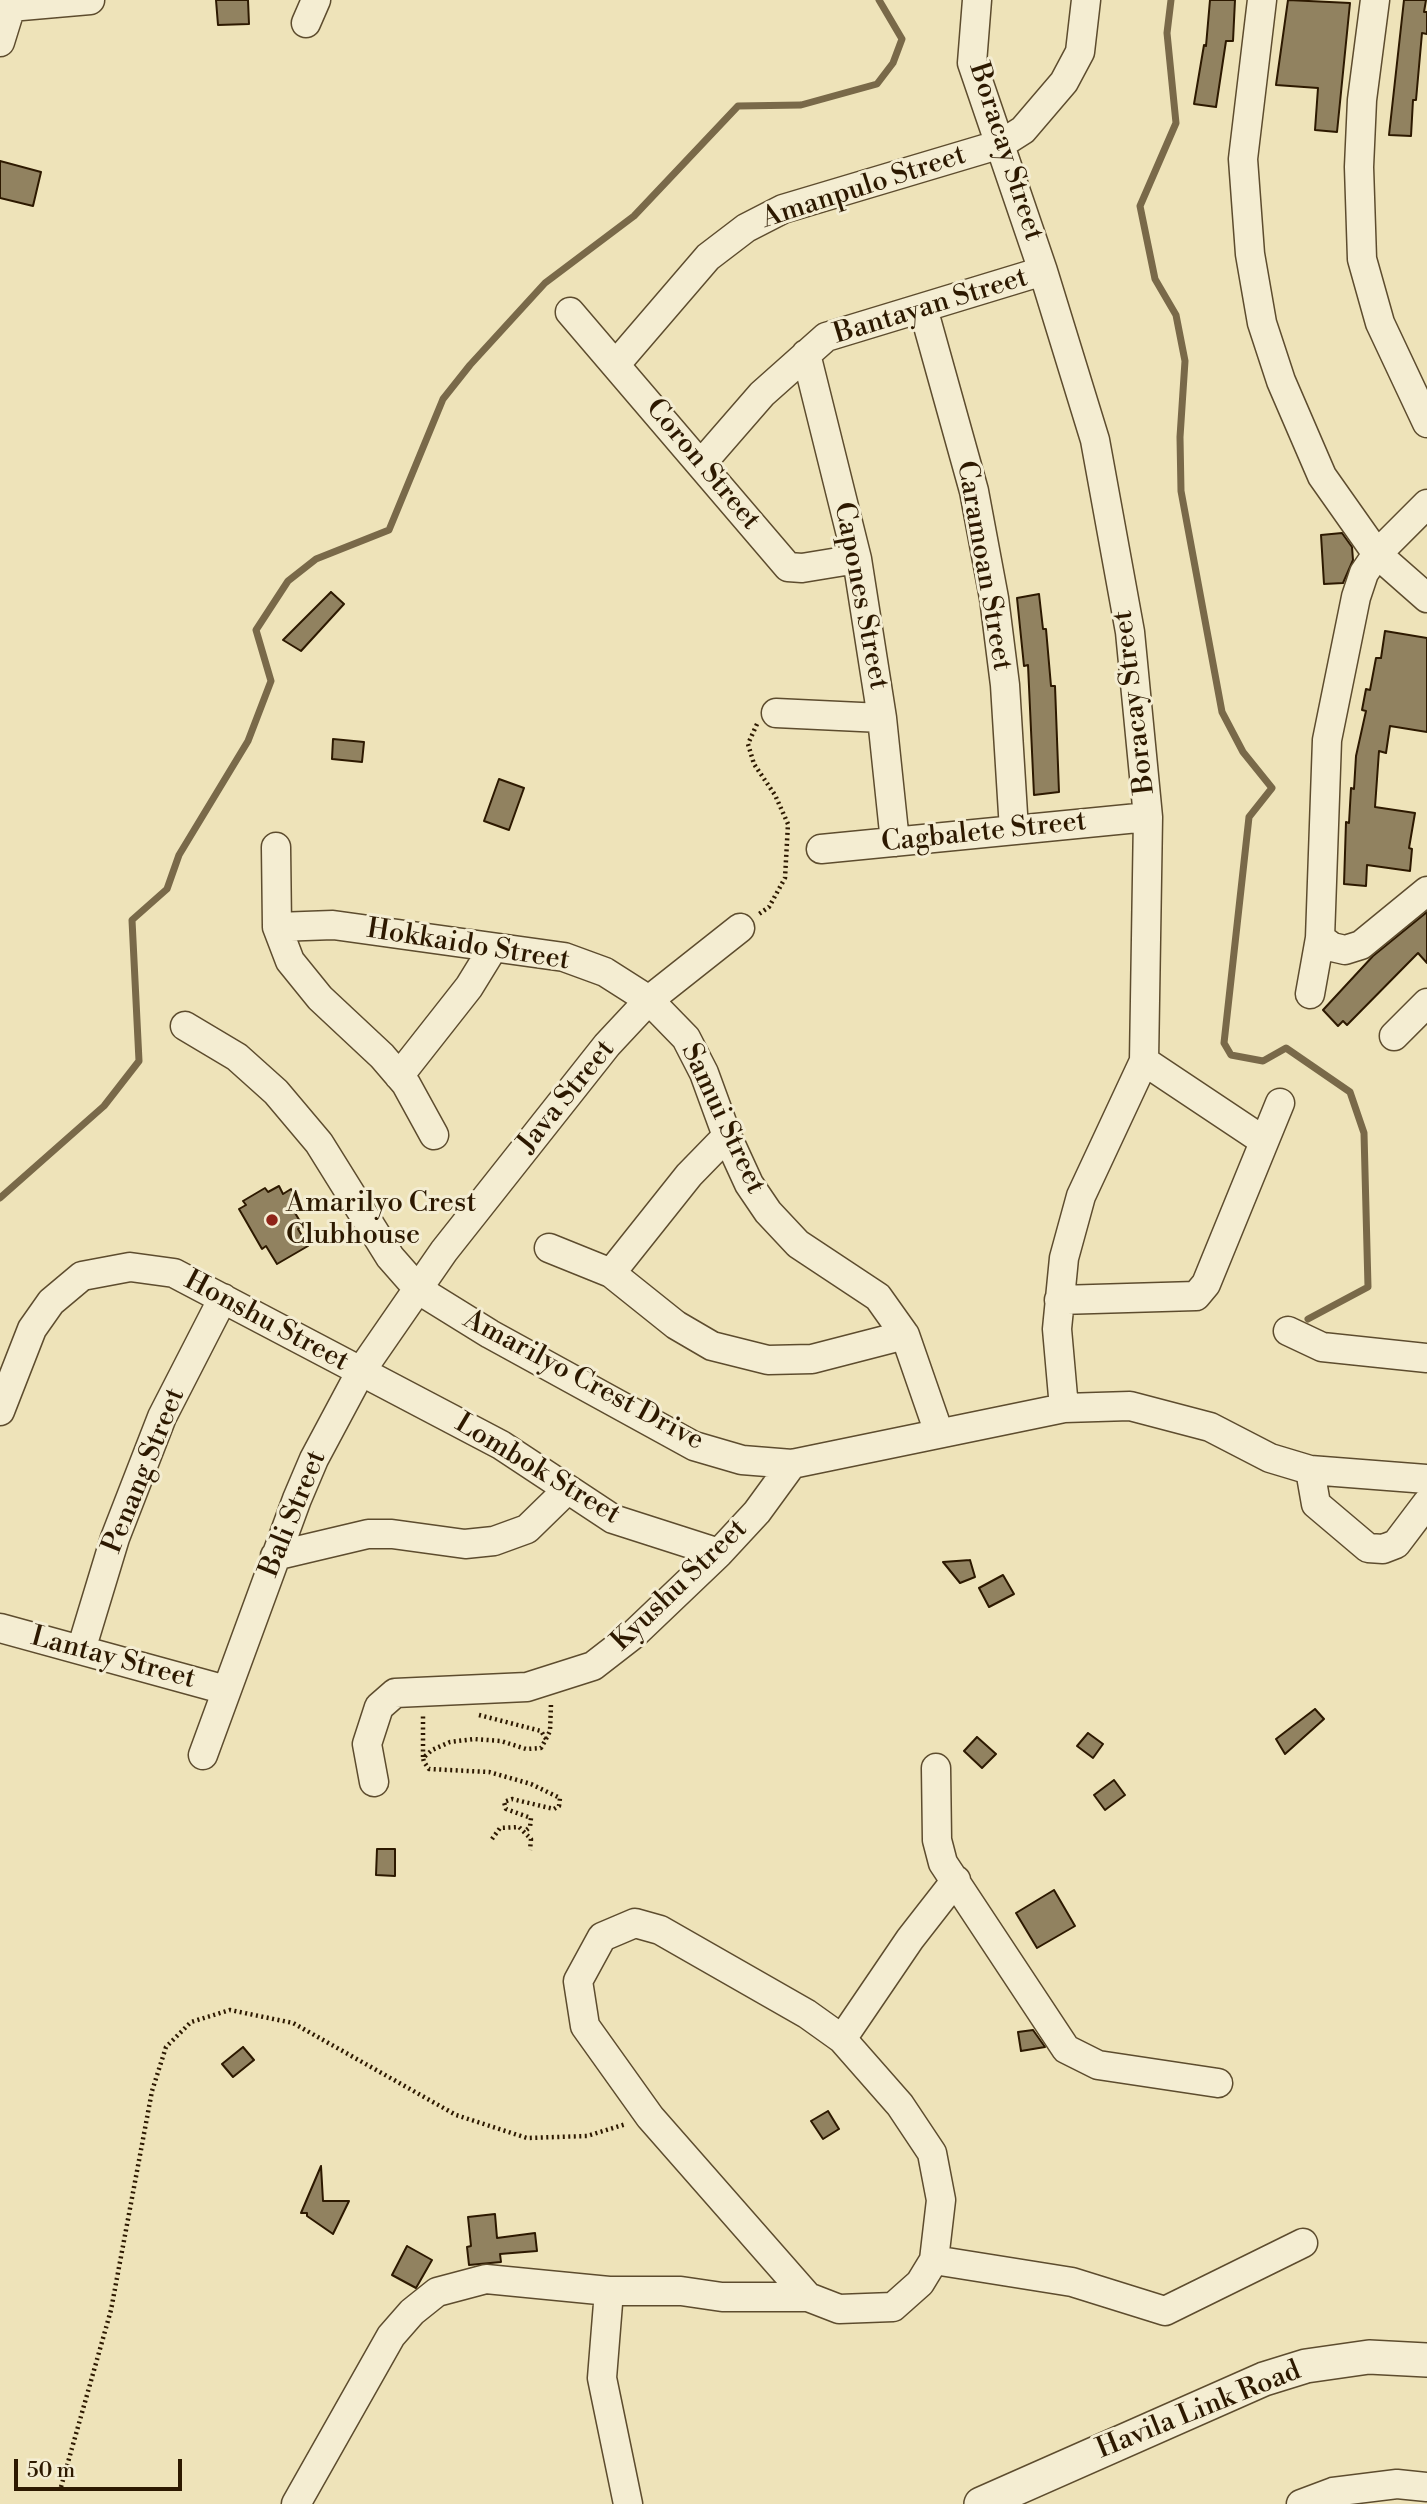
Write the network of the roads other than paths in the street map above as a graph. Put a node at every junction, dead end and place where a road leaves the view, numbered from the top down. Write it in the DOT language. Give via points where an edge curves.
graph roads {
  1 [pos="90,0"];
  2 [pos="977,0"];
  3 [pos="1086,0"];
  4 [pos="1262,0"];
  5 [pos="1375,0"];
  6 [pos="11,4"];
  7 [pos="0,42"];
  8 [pos="1001,144"];
  9 [pos="1043,271"];
  10 [pos="923,308"];
  11 [pos="570,312"];
  12 [pos="806,354"];
  13 [pos="617,363"];
  14 [pos="1427,423"];
  15 [pos="702,463"];
  16 [pos="1427,504"];
  17 [pos="1377,554"];
  18 [pos="857,559"];
  19 [pos="1427,597"];
  20 [pos="776,713"];
  21 [pos="882,718"];
  22 [pos="1148,817"];
  23 [pos="1014,830"];
  24 [pos="895,842"];
  25 [pos="276,847"];
  26 [pos="821,849"];
  27 [pos="1427,891"];
  28 [pos="276,927"];
  29 [pos="740,928"];
  30 [pos="1320,938"];
  31 [pos="493,948"];
  32 [pos="1310,994"];
  33 [pos="649,1000"];
  34 [pos="1427,1003"];
  35 [pos="185,1026"];
  36 [pos="1394,1036"];
  37 [pos="1144,1061"];
  38 [pos="399,1076"];
  39 [pos="1280,1104"];
  40 [pos="434,1135"];
  41 [pos="727,1136"];
  42 [pos="1264,1141"];
  43 [pos="549,1248"];
  44 [pos="611,1273"];
  45 [pos="419,1290"];
  46 [pos="223,1297"];
  47 [pos="1059,1300"];
  48 [pos="1288,1331"];
  49 [pos="905,1335"];
  50 [pos="1427,1358"];
  51 [pos="361,1371"];
  52 [pos="1064,1408"];
  53 [pos="0,1411"];
  54 [pos="939,1433"];
  55 [pos="792,1464"];
  56 [pos="1310,1470"];
  57 [pos="1427,1479"];
  58 [pos="567,1490"];
  59 [pos="1427,1503"];
  60 [pos="719,1553"];
  61 [pos="275,1556"];
  62 [pos="0,1628"];
  63 [pos="81,1650"];
  64 [pos="226,1690"];
  65 [pos="203,1755"];
  66 [pos="936,1768"];
  67 [pos="374,1782"];
  68 [pos="956,1880"];
  69 [pos="842,2039"];
  70 [pos="1218,2083"];
  71 [pos="1303,2243"];
  72 [pos="934,2260"];
  73 [pos="609,2291"];
  74 [pos="808,2297"];
  75 [pos="1427,2360"];
  76 [pos="1427,2487"];
  77 [pos="1343,2498"];
  78 [pos="296,2504"];
  79 [pos="628,2504"];
  80 [pos="981,2504"];
  81 [pos="1301,2504"];
  1 -- 6 [label="street" via="65,5"];
  2 -- 8 [label="street, Boracay Street" via="972,63"];
  3 -- 8 [label="street" via="1080,52 1064,82 1023,130"];
  4 -- 17 [label="street" via="1243,159 1250,254 1262,323 1322,477"];
  5 -- 14 [label="street" via="1362,100 1362,259 1380,323"];
  6 -- 7 [label="street"];
  8 -- 9 [label="street, Boracay Street"];
  8 -- 13 [label="street, Amanpulo Street" via="783,209 746,228 708,257"];
  9 -- 10 [label="street, Bantayan Street"];
  9 -- 22 [label="street, Boracay Street" via="1095,440 1130,632"];
  10 -- 12 [label="street, Bantayan Street" via="826,337"];
  10 -- 23 [label="street, Caramoan Street" via="974,491 994,598"];
  11 -- 13 [label="street, Coron Street"];
  12 -- 15 [label="street, Bantayan Street" via="762,394"];
  12 -- 18 [label="street, Capones Street"];
  13 -- 15 [label="street, Coron Street"];
  15 -- 18 [label="street, Coron Street" via="788,567"];
  16 -- 17 [label="street"];
  17 -- 19 [label="street"];
  17 -- 30 [label="street" via="1356,597 1326,740"];
  18 -- 21 [label="street, Capones Street"];
  20 -- 21 [label="street"];
  21 -- 24 [label="street, Capones Street"];
  22 -- 23 [label="street, Cagbalete Street"];
  22 -- 37 [label="street, Boracay Street"];
  23 -- 24 [label="street, Cagbalete Street"];
  24 -- 26 [label="street, Cagbalete Street"];
  25 -- 28 [label="street"];
  27 -- 30 [label="street" via="1361,945 1345,950"];
  28 -- 31 [label="street, Hokkaido Street" via="333,925"];
  28 -- 38 [label="street" via="290,961 320,998"];
  29 -- 33 [label="street, Java Street"];
  30 -- 32 [label="street"];
  31 -- 33 [label="street, Hokkaido Street" via="564,957 606,972"];
  31 -- 38 [label="street" via="469,987"];
  33 -- 41 [label="street, Samui Street" via="686,1038"];
  33 -- 45 [label="street, Java Street" via="607,1045 444,1251"];
  34 -- 36 [label="street"];
  35 -- 45 [label="street, Amarilyo Crest Drive" via="237,1057 276,1092 319,1143 390,1256"];
  37 -- 42 [label="street"];
  37 -- 47 [label="street, Boracay Street" via="1081,1196 1063,1258"];
  38 -- 40 [label="street"];
  39 -- 42 [label="street"];
  41 -- 44 [label="street" via="689,1175"];
  41 -- 49 [label="street, Samui Street" via="768,1212 798,1244 878,1297"];
  42 -- 47 [label="street" via="1206,1284 1196,1296"];
  43 -- 44 [label="street"];
  44 -- 49 [label="street" via="676,1325 712,1346 768,1360 812,1359"];
  45 -- 51 [label="street, Bali Street"];
  45 -- 55 [label="street, Amarilyo Crest Drive" via="489,1334 694,1446 742,1460"];
  46 -- 51 [label="street, Honshu Street"];
  46 -- 53 [label="street, Honshu Street" via="174,1273 130,1266 82,1276 51,1302 32,1329"];
  46 -- 63 [label="street, Penang Street" via="162,1417 115,1538"];
  47 -- 52 [label="street, Boracay Street"];
  48 -- 50 [label="street" via="1322,1347"];
  49 -- 54 [label="street, Samui Street"];
  51 -- 58 [label="street, Lombok Street" via="501,1445"];
  51 -- 61 [label="street, Bali Street" via="314,1459"];
  52 -- 54 [label="street, Amarilyo Crest Drive"];
  52 -- 56 [label="street, Amarilyo Crest Drive" via="1130,1406 1176,1416 1210,1427 1270,1458"];
  54 -- 55 [label="street, Amarilyo Crest Drive"];
  55 -- 60 [label="street, Kyushu Street"];
  56 -- 57 [label="street, Amarilyo Crest Drive"];
  56 -- 59 [label="street" via="1317,1504 1368,1548 1396,1544"];
  58 -- 60 [label="street, Lombok Street" via="613,1519"];
  58 -- 61 [label="street" via="527,1529 494,1542 465,1544 368,1534"];
  60 -- 67 [label="street, Kyushu Street" via="633,1635 593,1666 527,1687 396,1693 379,1707 367,1744"];
  61 -- 64 [label="street, Bali Street"];
  62 -- 63 [label="street, Lantay Street"];
  63 -- 64 [label="street, Lantay Street"];
  64 -- 65 [label="street, Bali Street"];
  66 -- 68 [label="street" via="937,1840 943,1863"];
  68 -- 69 [label="street"];
  68 -- 70 [label="street" via="1066,2049 1098,2065"];
  69 -- 72 [label="street" via="900,2105 932,2153 941,2200"];
  69 -- 74 [label="street" via="660,1930 635,1923 602,1937 578,1981 585,2026 650,2116"];
  71 -- 72 [label="street" via="1165,2311 1072,2282"];
  72 -- 74 [label="street" via="920,2283 893,2307 839,2309"];
  73 -- 74 [label="street"];
  73 -- 78 [label="street" via="486,2279 437,2292 391,2336"];
  73 -- 79 [label="street" via="602,2378"];
  75 -- 80 [label="street, Havila Link Road" via="1369,2357 1306,2366 1265,2379"];
  76 -- 77 [label="street" via="1397,2484"];
  77 -- 81 [label="street"];
}
